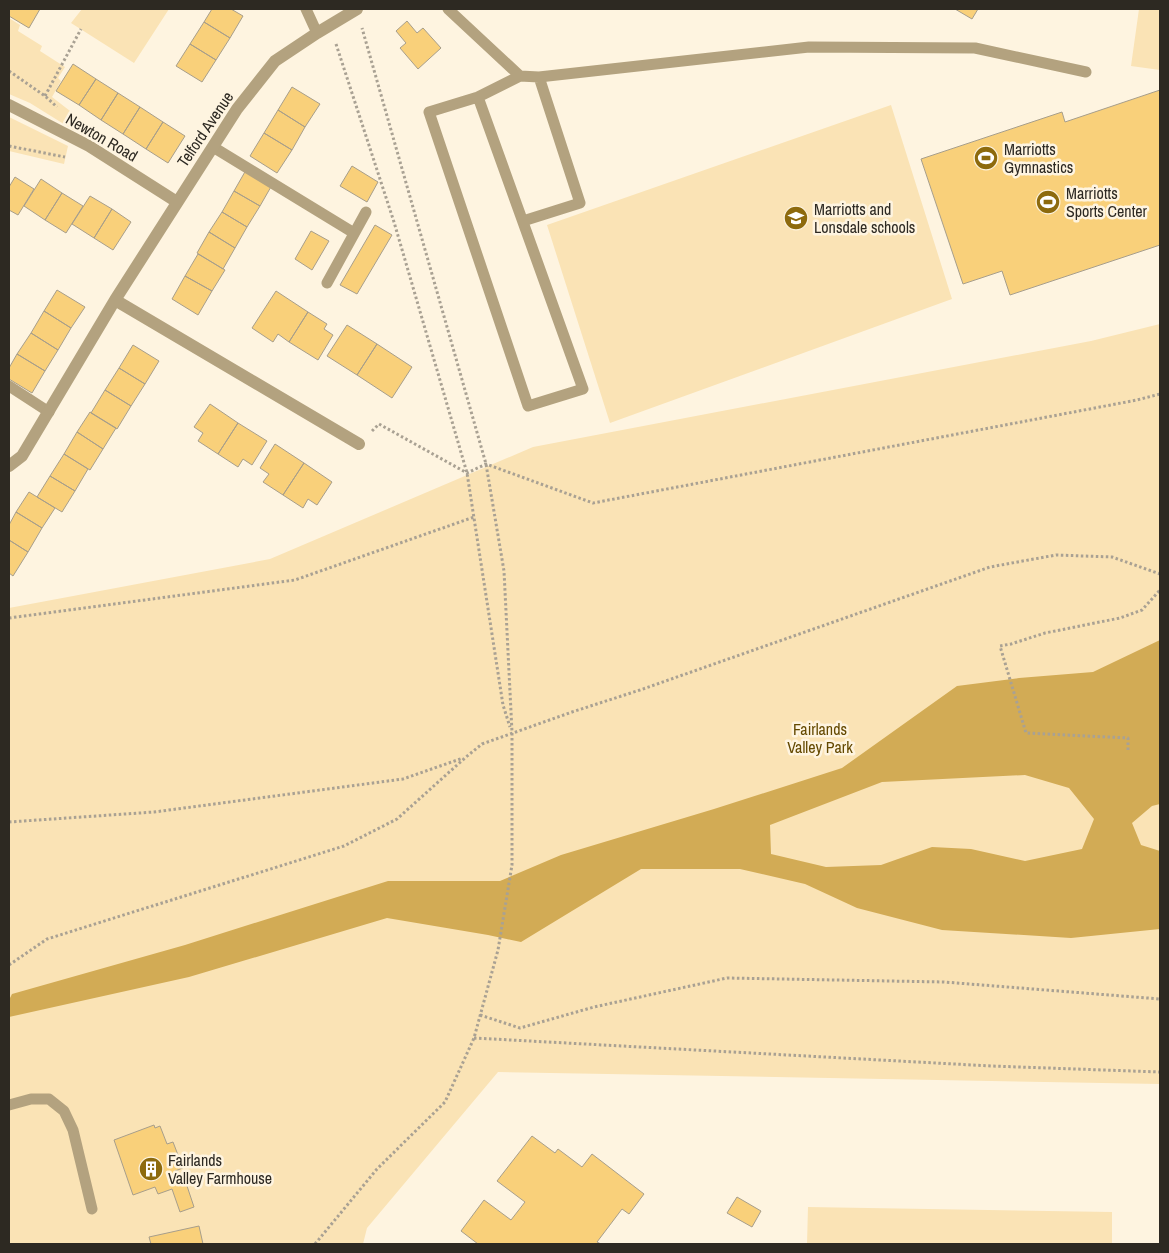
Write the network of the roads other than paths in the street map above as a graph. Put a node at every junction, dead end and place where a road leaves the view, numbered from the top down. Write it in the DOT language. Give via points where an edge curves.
graph roads {
  1 [pos="306,9"];
  2 [pos="357,9"];
  3 [pos="448,9"];
  4 [pos="317,33"];
  5 [pos="1086,72"];
  6 [pos="520,76"];
  7 [pos="539,76"];
  8 [pos="478,97"];
  9 [pos="10,110"];
  10 [pos="213,147"];
  11 [pos="177,202"];
  12 [pos="366,212"];
  13 [pos="523,221"];
  14 [pos="354,234"];
  15 [pos="326,283"];
  16 [pos="115,300"];
  17 [pos="9,386"];
  18 [pos="49,412"];
  19 [pos="360,444"];
  20 [pos="9,466"];
  21 [pos="9,1105"];
  22 [pos="92,1209"];
  1 -- 4 [label="lane"];
  2 -- 4 [label="street, Telford Avenue"];
  3 -- 6 [label="lane"];
  4 -- 10 [label="street, Telford Avenue" via="275,61 237,109"];
  5 -- 7 [label="lane" via="975,48 809,47"];
  6 -- 7 [label="lane"];
  6 -- 8 [label="lane"];
  7 -- 13 [label="lane" via="580,203"];
  8 -- 13 [label="lane"];
  8 -- 13 [label="lane" via="428,112 528,406 583,389"];
  9 -- 11 [label="street, Newton Road" via="89,146"];
  10 -- 11 [label="street, Telford Avenue"];
  10 -- 14 [label="lane"];
  11 -- 16 [label="street, Telford Avenue"];
  12 -- 14 [label="lane"];
  14 -- 15 [label="lane"];
  16 -- 18 [label="street, Telford Avenue"];
  16 -- 19 [label="street"];
  17 -- 18 [label="lane"];
  18 -- 20 [label="street, Telford Avenue" via="22,456"];
  21 -- 22 [label="lane" via="31,1099 49,1099 64,1111 73,1130"];
}
